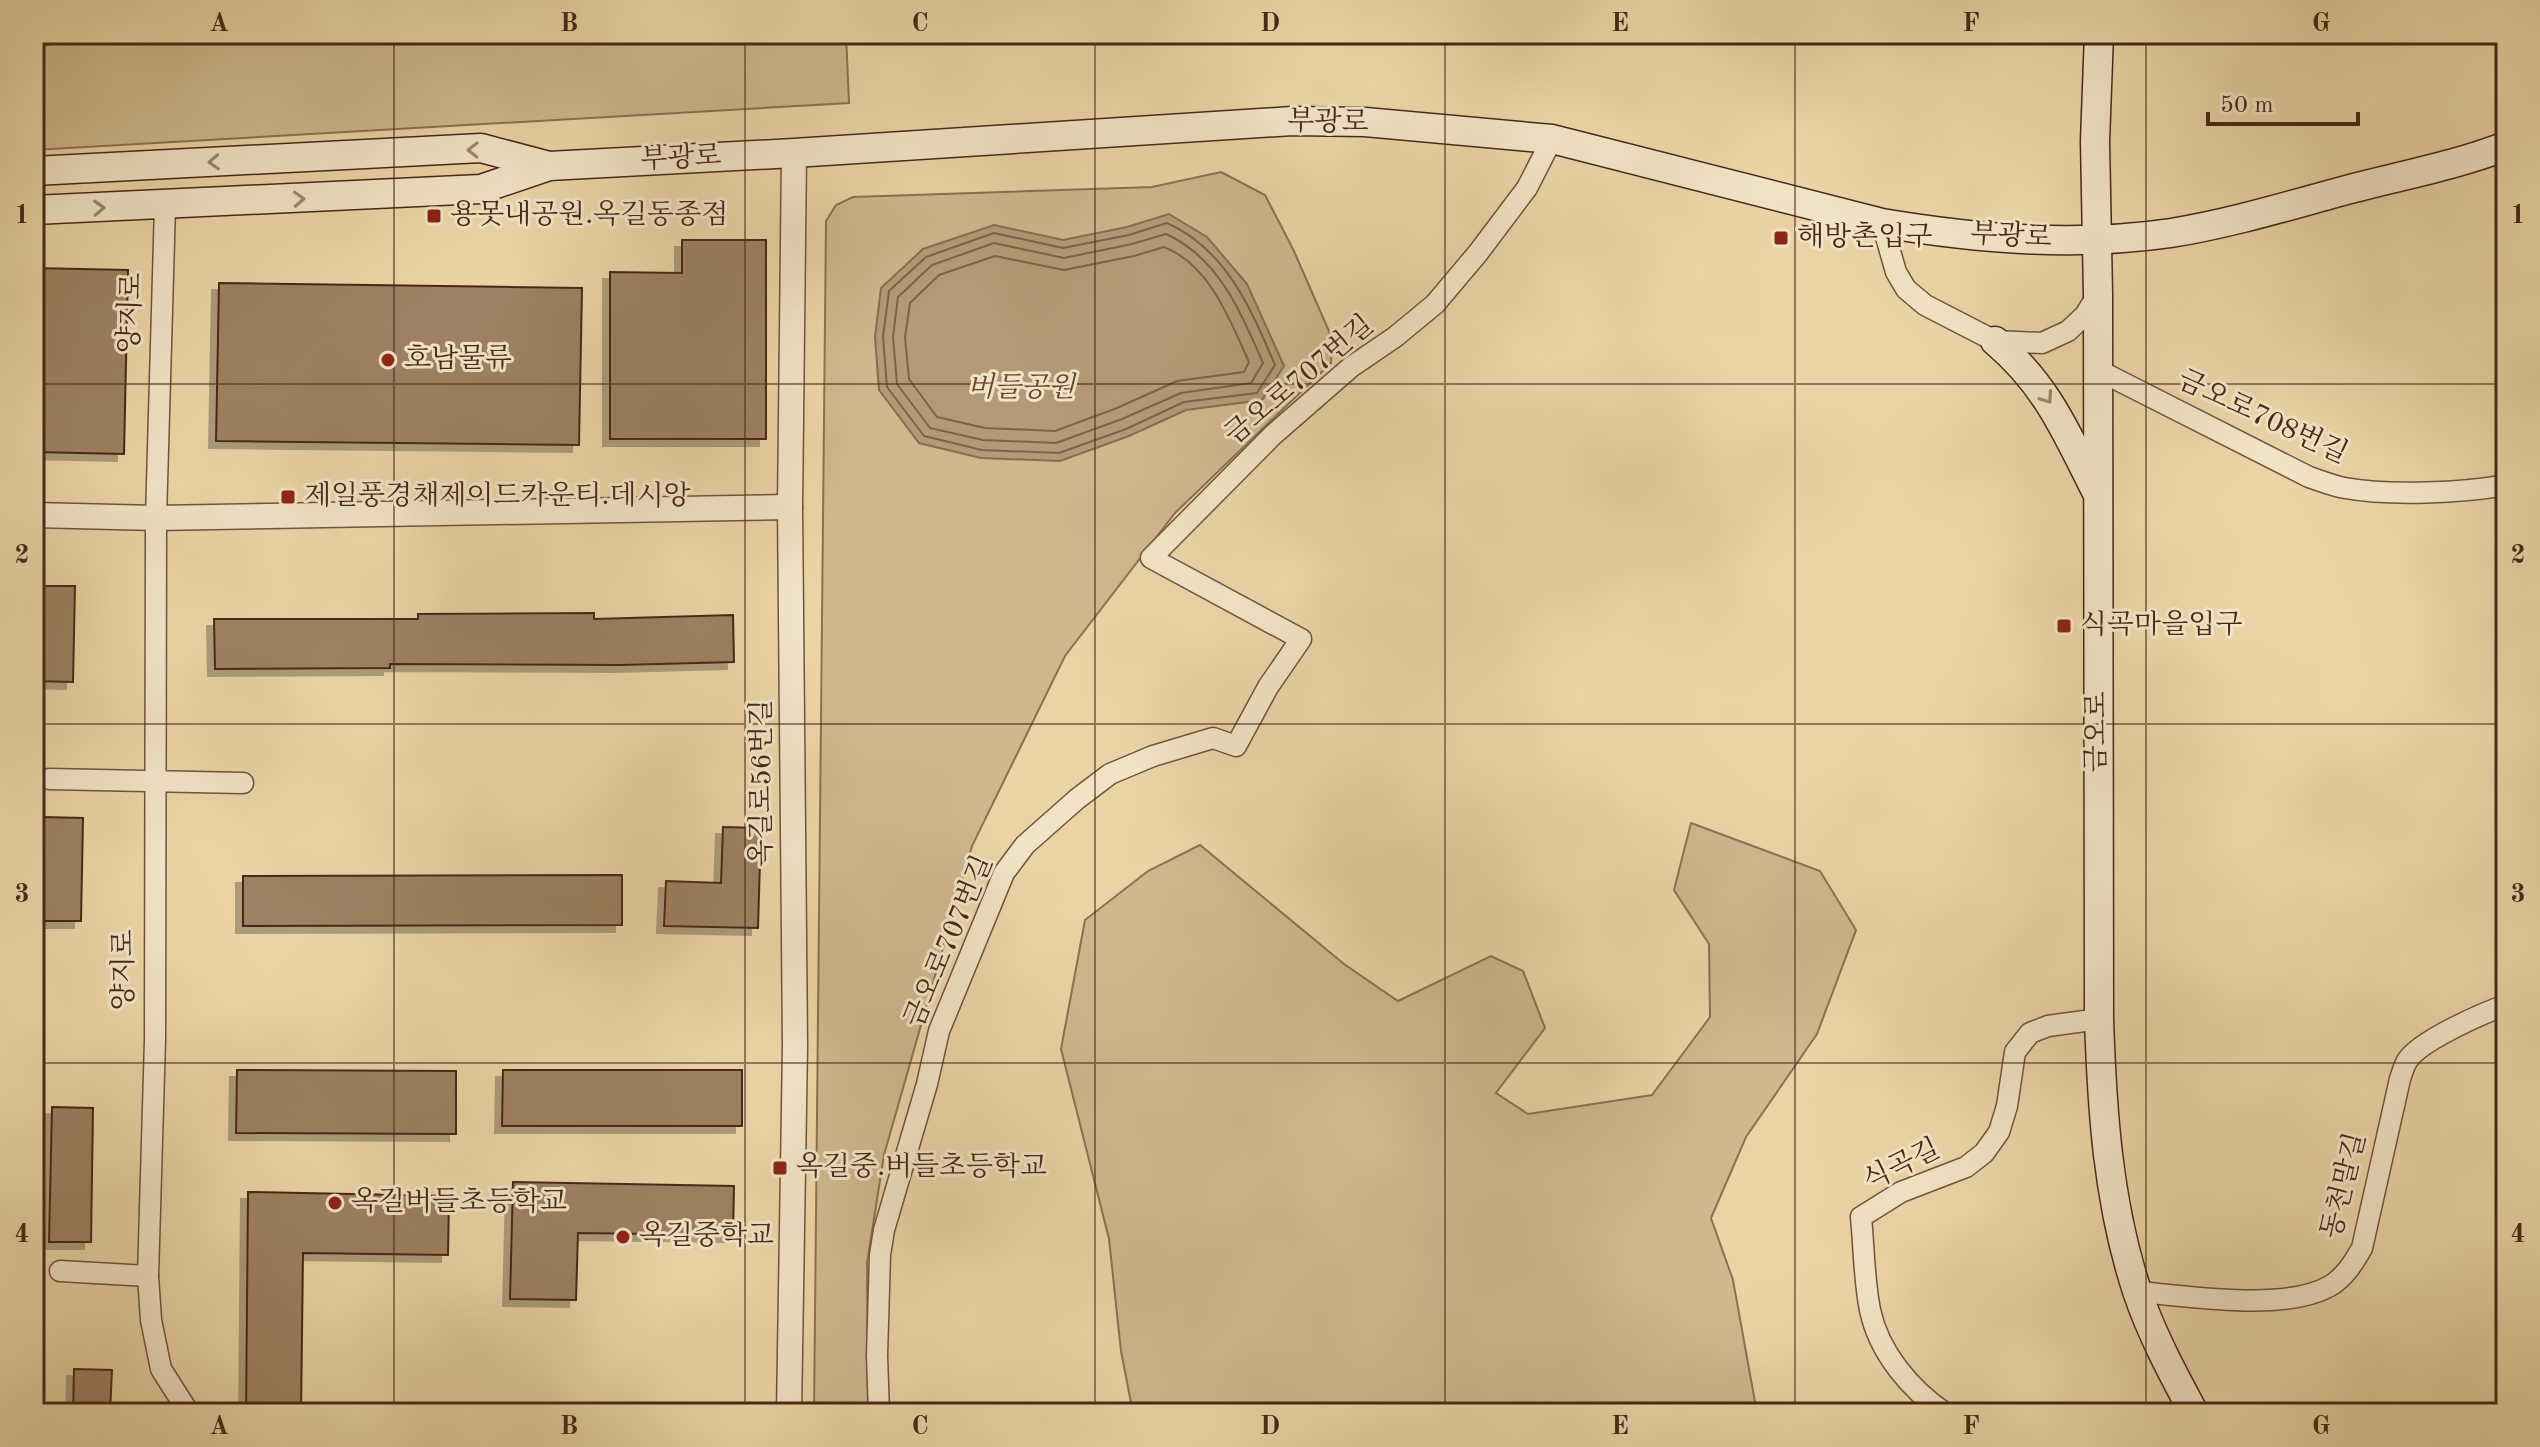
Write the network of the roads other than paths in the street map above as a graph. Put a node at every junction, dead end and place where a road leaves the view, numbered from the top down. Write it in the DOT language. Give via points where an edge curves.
graph roads {
  1 [pos="2099,34"];
  2 [pos="1552,139"];
  3 [pos="2506,146"];
  4 [pos="794,153"];
  5 [pos="549,166"];
  6 [pos="34,171"];
  7 [pos="165,206"];
  8 [pos="34,210"];
  9 [pos="1882,223"];
  10 [pos="2095,241"];
  11 [pos="2098,295"];
  12 [pos="1995,341"];
  13 [pos="2098,370"];
  14 [pos="2506,485"];
  15 [pos="2098,495"];
  16 [pos="790,507"];
  17 [pos="34,515"];
  18 [pos="156,518"];
  19 [pos="49,779"];
  20 [pos="156,779"];
  21 [pos="243,783"];
  22 [pos="2506,1005"];
  23 [pos="2099,1019"];
  24 [pos="60,1271"];
  25 [pos="148,1276"];
  26 [pos="2138,1292"];
  27 [pos="189,1413"];
  28 [pos="789,1413"];
  29 [pos="879,1413"];
  30 [pos="1945,1413"];
  31 [pos="2194,1413"];
  1 -- 10 [label="main road, 금오로"];
  2 -- 4 [label="main road, 부광로" via="1365,122 1292,121"];
  2 -- 9 [label="main road, 부광로"];
  2 -- 29 [label="street, 금오로707번길" via="1527,188 1435,304 1273,435 1151,558 1301,639 1236,746 1213,738 1110,774 1025,845 1004,873 939,1031 884,1230"];
  3 -- 10 [label="main road, 부광로" via="2243,217 2172,233"];
  4 -- 5 [label="main road, 부광로"];
  4 -- 16 [label="street, 옥길로56번길"];
  5 -- 6 [label="main road, 부광로, one-way" via="481,148"];
  7 -- 5 [label="main road, 부광로, one-way" via="481,189"];
  8 -- 7 [label="main road, 부광로, one-way"];
  7 -- 18 [label="street, 양지로"];
  9 -- 10 [label="main road, 부광로" via="2003,240"];
  9 -- 12 [label="street" via="1906,289 1925,305"];
  10 -- 11 [label="main road, 금오로"];
  11 -- 12 [label="street" via="2068,331 2042,343"];
  11 -- 13 [label="main road, 금오로"];
  12 -- 15 [label="main road, one-way" via="2019,361 2059,415"];
  13 -- 14 [label="street, 금오로708번길" via="2309,477 2343,488"];
  13 -- 15 [label="main road, 금오로"];
  15 -- 23 [label="main road, 금오로"];
  16 -- 18 [label="street"];
  16 -- 28 [label="street, 옥길로56번길" via="795,1046"];
  17 -- 18 [label="street"];
  18 -- 20 [label="street, 양지로"];
  19 -- 20 [label="street"];
  20 -- 21 [label="street"];
  20 -- 25 [label="street, 양지로"];
  22 -- 26 [label="street, 동천말길" via="2470,1020 2407,1060 2362,1248 2332,1285 2278,1299"];
  23 -- 26 [label="main road, 금오로" via="2108,1156"];
  23 -- 30 [label="street, 식곡길" via="2030,1033 2015,1052 2007,1106 1999,1132 1984,1153 1966,1167 1901,1192 1861,1217 1870,1311 1878,1332 1905,1380"];
  24 -- 25 [label="street"];
  25 -- 27 [label="street, 양지로" via="161,1369"];
  26 -- 31 [label="main road, 금오로"];
}
